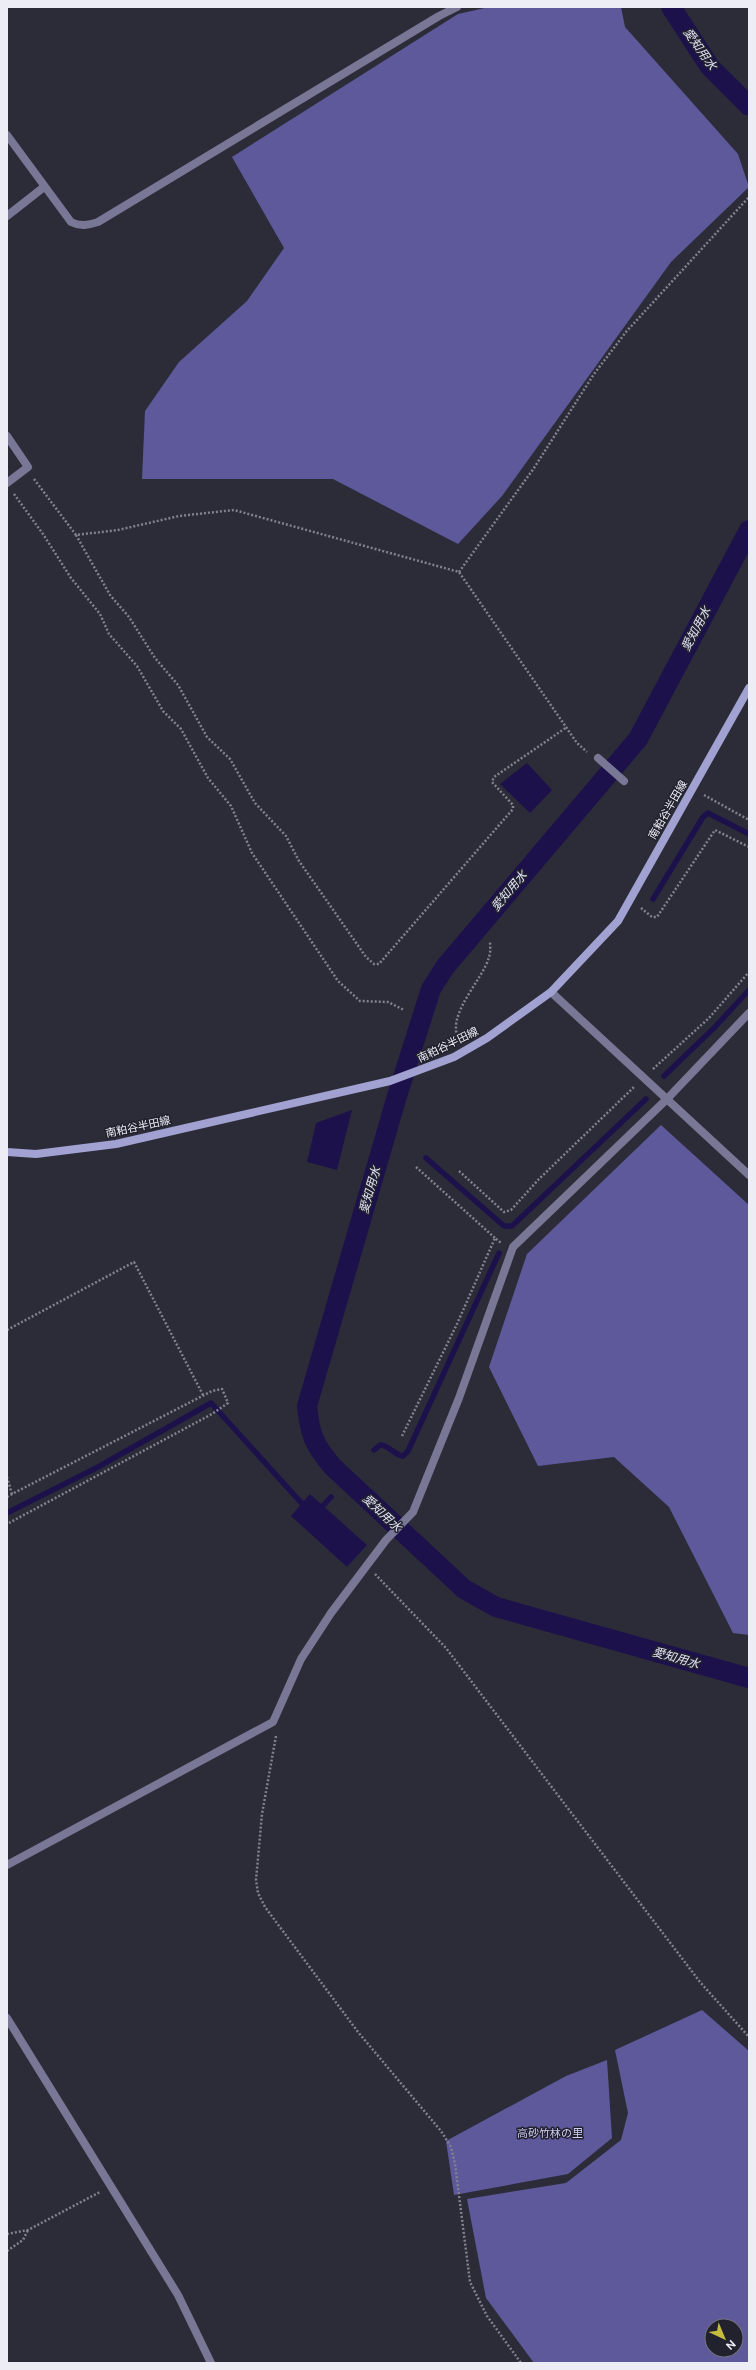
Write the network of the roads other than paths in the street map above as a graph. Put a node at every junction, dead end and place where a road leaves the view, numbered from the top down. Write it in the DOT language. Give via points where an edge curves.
graph roads {
  1 [pos="458,7"];
  2 [pos="7,135"];
  3 [pos="44,188"];
  4 [pos="7,216"];
  5 [pos="7,436"];
  6 [pos="7,483"];
  7 [pos="749,688"];
  8 [pos="598,758"];
  9 [pos="624,781"];
  10 [pos="551,992"];
  11 [pos="749,1013"];
  12 [pos="667,1099"];
  13 [pos="7,1152"];
  14 [pos="749,1175"];
  15 [pos="7,1865"];
  16 [pos="7,2018"];
  17 [pos="211,2363"];
  1 -- 3 [label="street" via="439,16 98,222 79,226 71,222"];
  2 -- 3 [label="street"];
  3 -- 4 [label="street"];
  5 -- 6 [label="street" via="28,467"];
  7 -- 10 [label="main road, 南粕谷半田線" via="618,921"];
  8 -- 9 [label="street"];
  10 -- 12 [label="street"];
  10 -- 13 [label="main road, 南粕谷半田線" via="465,1051 418,1072 390,1081 116,1144 36,1154"];
  11 -- 12 [label="street"];
  12 -- 14 [label="street"];
  12 -- 15 [label="street" via="513,1247 459,1398 413,1512 386,1540 331,1613 301,1659 273,1722"];
  16 -- 17 [label="street" via="178,2296"];
}
